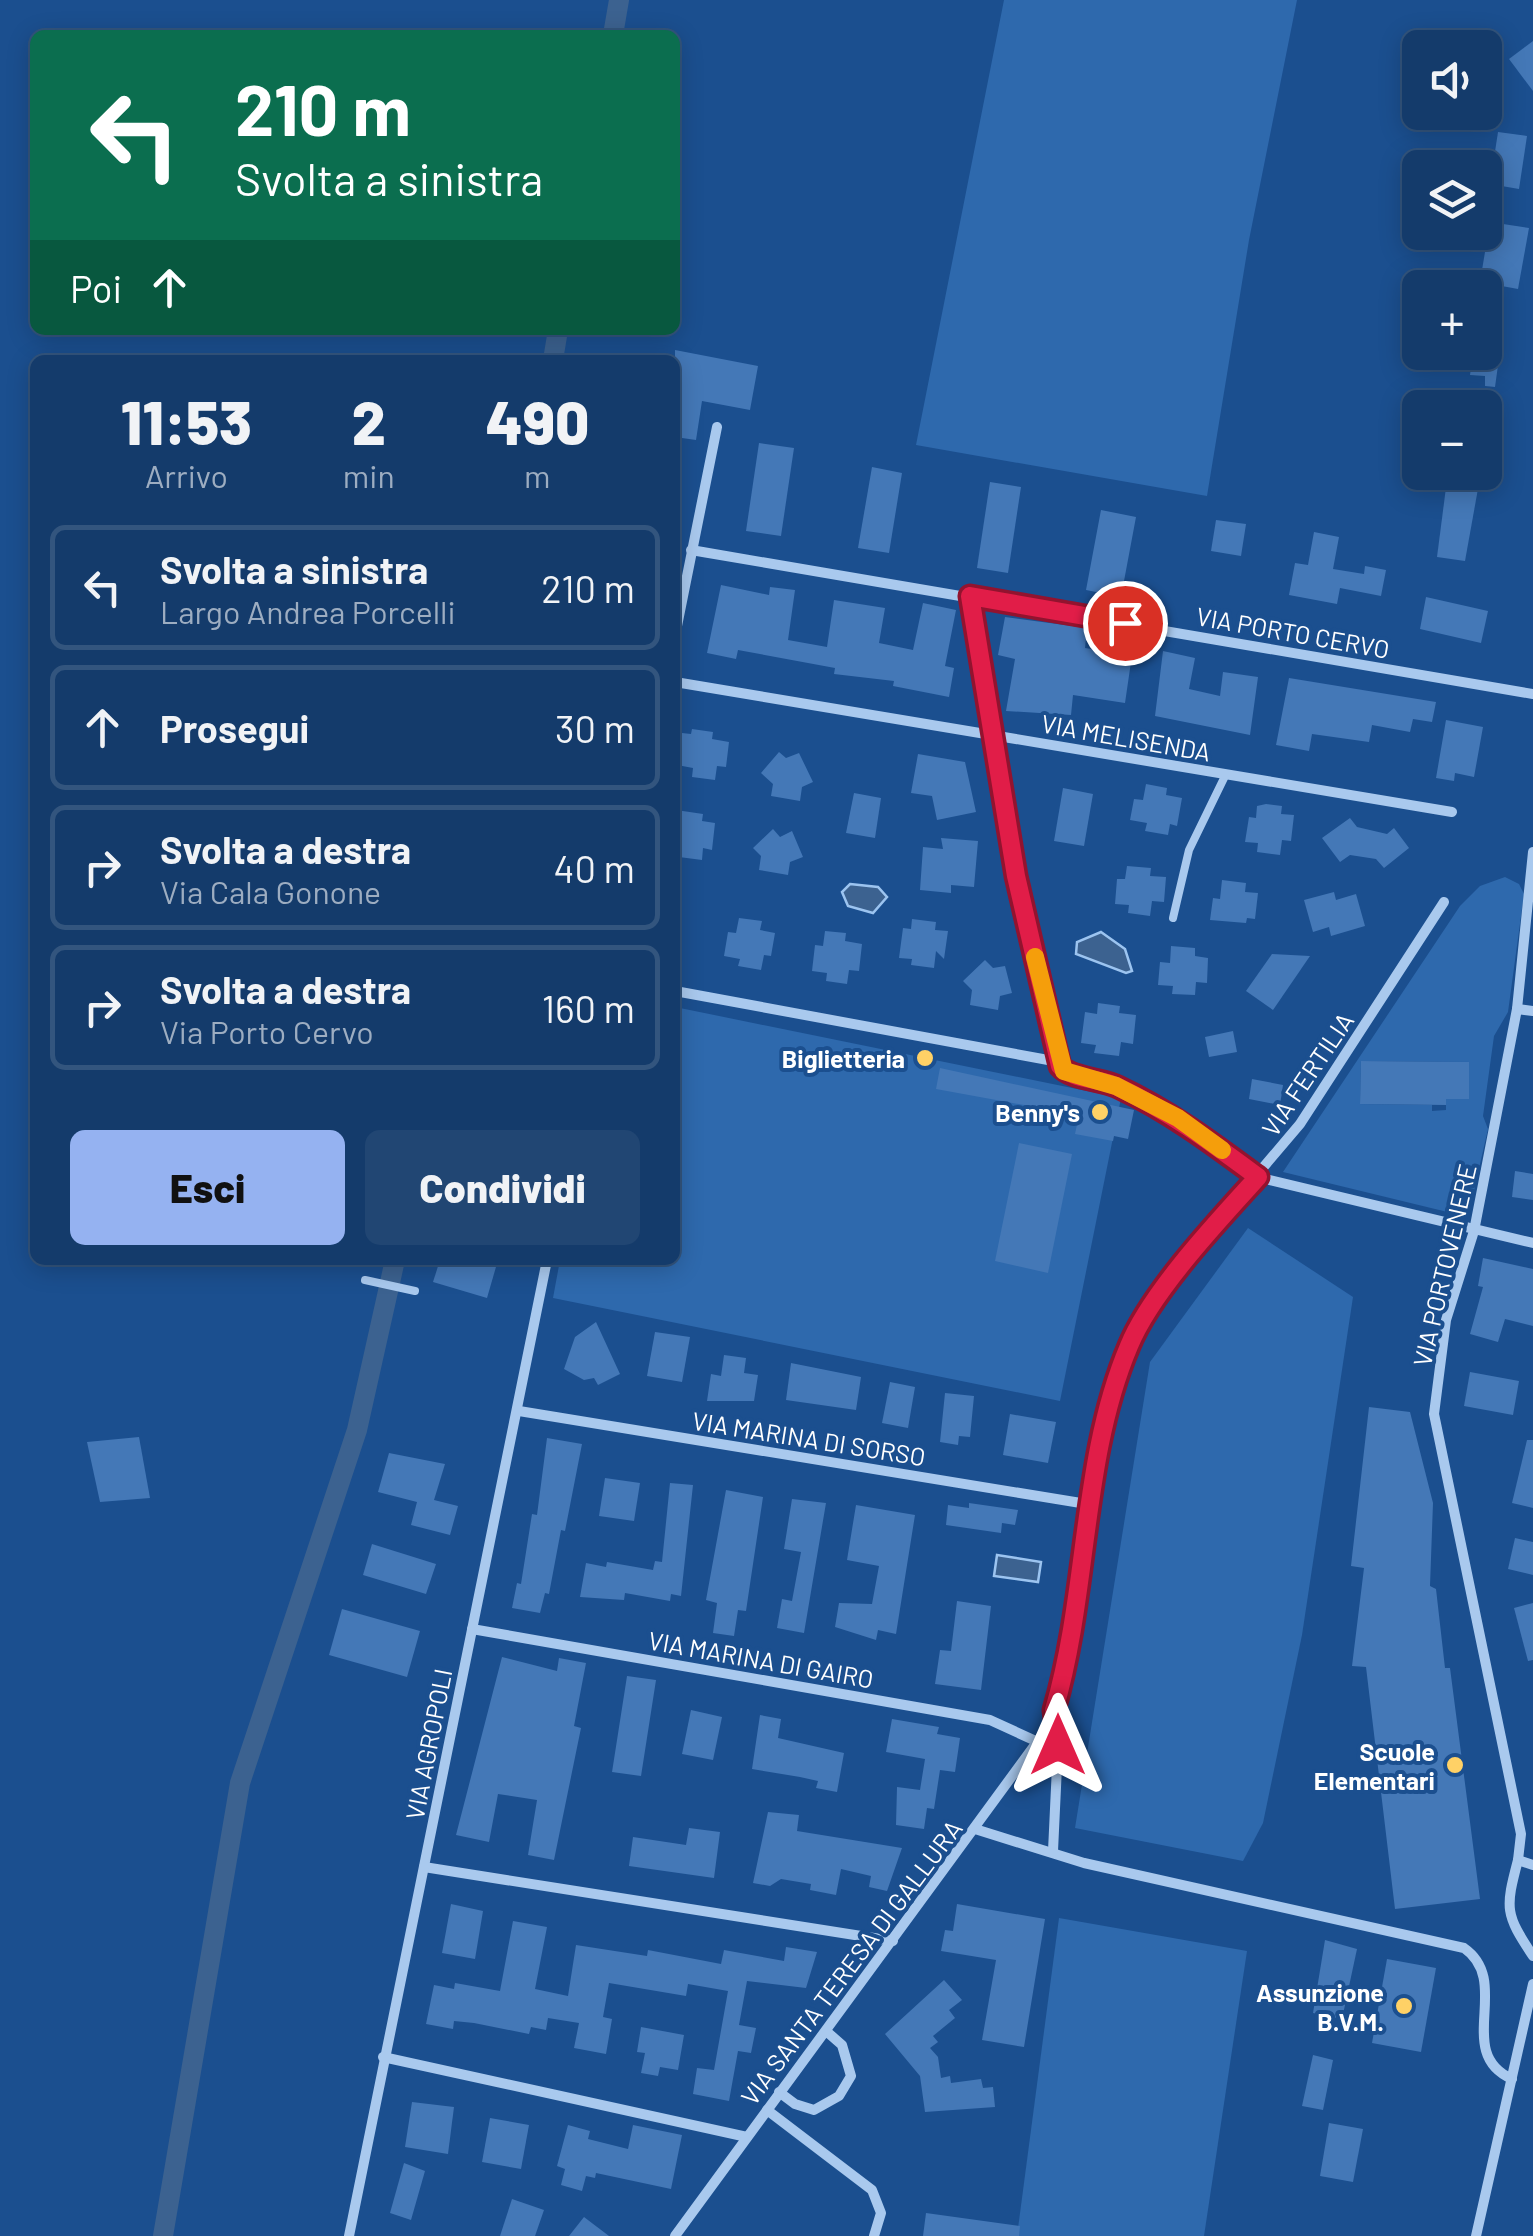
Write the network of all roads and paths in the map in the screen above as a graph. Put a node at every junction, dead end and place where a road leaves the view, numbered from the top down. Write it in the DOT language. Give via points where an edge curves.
graph roads {
  1 [pos="717,427"];
  2 [pos="692,550"];
  3 [pos="970,596"];
  4 [pos="680,611"];
  5 [pos="680,683"];
  6 [pos="1533,694"];
  7 [pos="995,734"];
  8 [pos="1226,774"];
  9 [pos="1452,812"];
  10 [pos="1533,852"];
  11 [pos="1444,902"];
  12 [pos="1172,918"];
  13 [pos="680,992"];
  14 [pos="1517,1009"];
  15 [pos="1533,1011"];
  16 [pos="1062,1066"];
  17 [pos="1258,1177"];
  18 [pos="1474,1231"];
  19 [pos="1533,1243"];
  20 [pos="547,1265"];
  21 [pos="366,1280"];
  22 [pos="415,1290"];
  23 [pos="520,1411"];
  24 [pos="1093,1505"];
  25 [pos="472,1629"];
  26 [pos="1054,1710"];
  27 [pos="1038,1742"];
  28 [pos="976,1830"];
  29 [pos="1053,1851"];
  30 [pos="1518,1860"];
  31 [pos="1533,1865"];
  32 [pos="424,1866"];
  33 [pos="892,1941"];
  34 [pos="1533,1956"];
  35 [pos="1533,1984"];
  36 [pos="826,2031"];
  37 [pos="1518,2050"];
  38 [pos="1533,2052"];
  39 [pos="383,2057"];
  40 [pos="1512,2079"];
  41 [pos="780,2092"];
  42 [pos="767,2110"];
  43 [pos="747,2136"];
  44 [pos="349,2236"];
  45 [pos="675,2236"];
  46 [pos="874,2236"];
  47 [pos="1476,2236"];
  1 -- 2 [label="street"];
  2 -- 3 [label="street, VIA PORTO CERVO"];
  2 -- 4 [label="street"];
  3 -- 6 [label="street, VIA PORTO CERVO"];
  3 -- 7 [label="street"];
  5 -- 7 [label="street, VIA MELISENDA"];
  7 -- 8 [label="street, VIA MELISENDA"];
  7 -- 16 [label="street" via="1016,876"];
  8 -- 9 [label="street, VIA MELISENDA"];
  8 -- 12 [label="lane" via="1189,850"];
  10 -- 14 [label="street, VIA PORTOVENERE"];
  11 -- 17 [label="street, VIA FERTILIA" via="1300,1124"];
  13 -- 16 [label="street"];
  14 -- 15 [label="street"];
  14 -- 18 [label="street, VIA PORTOVENERE"];
  16 -- 17 [label="street" via="1178,1118"];
  17 -- 18 [label="street"];
  17 -- 24 [label="street, VIA FERTILIA" via="1194,1249 1130,1341 1108,1400"];
  18 -- 19 [label="street"];
  18 -- 30 [label="street, VIA PORTOVENERE" via="1446,1320 1434,1414 1521,1834"];
  20 -- 23 [label="street, VIA AGROPOLI"];
  21 -- 22 [label="lane"];
  23 -- 24 [label="street, VIA MARINA DI SORSO"];
  23 -- 25 [label="street, VIA AGROPOLI"];
  24 -- 26 [label="street, VIA FERTILIA"];
  25 -- 27 [label="street, VIA MARINA DI GAIRO" via="990,1720"];
  25 -- 32 [label="street, VIA AGROPOLI"];
  26 -- 27 [label="street, VIA SANTA TERESA DI GALLURA"];
  26 -- 29 [label="street"];
  27 -- 28 [label="street, VIA SANTA TERESA DI GALLURA"];
  28 -- 29 [label="street"];
  28 -- 33 [label="street, VIA SANTA TERESA DI GALLURA"];
  29 -- 40 [label="street" via="1459,1946 1486,1974 1484,2048 1494,2068"];
  30 -- 31 [label="street"];
  30 -- 34 [label="street, VIA PORTOVENERE" via="1507,1913"];
  32 -- 33 [label="street"];
  32 -- 39 [label="street, VIA AGROPOLI"];
  33 -- 36 [label="street, VIA SANTA TERESA DI GALLURA"];
  35 -- 37 [label="street"];
  36 -- 41 [label="street, VIA SANTA TERESA DI GALLURA"];
  36 -- 41 [label="street" via="842,2045 852,2076 839,2096 814,2110"];
  37 -- 38 [label="street"];
  37 -- 40 [label="street"];
  39 -- 43 [label="street"];
  39 -- 44 [label="street, VIA AGROPOLI"];
  40 -- 47 [label="street"];
  41 -- 42 [label="street, VIA SANTA TERESA DI GALLURA"];
  42 -- 43 [label="street, VIA SANTA TERESA DI GALLURA"];
  42 -- 46 [label="street" via="872,2190 881,2213"];
  43 -- 45 [label="street, VIA SANTA TERESA DI GALLURA"];
}
